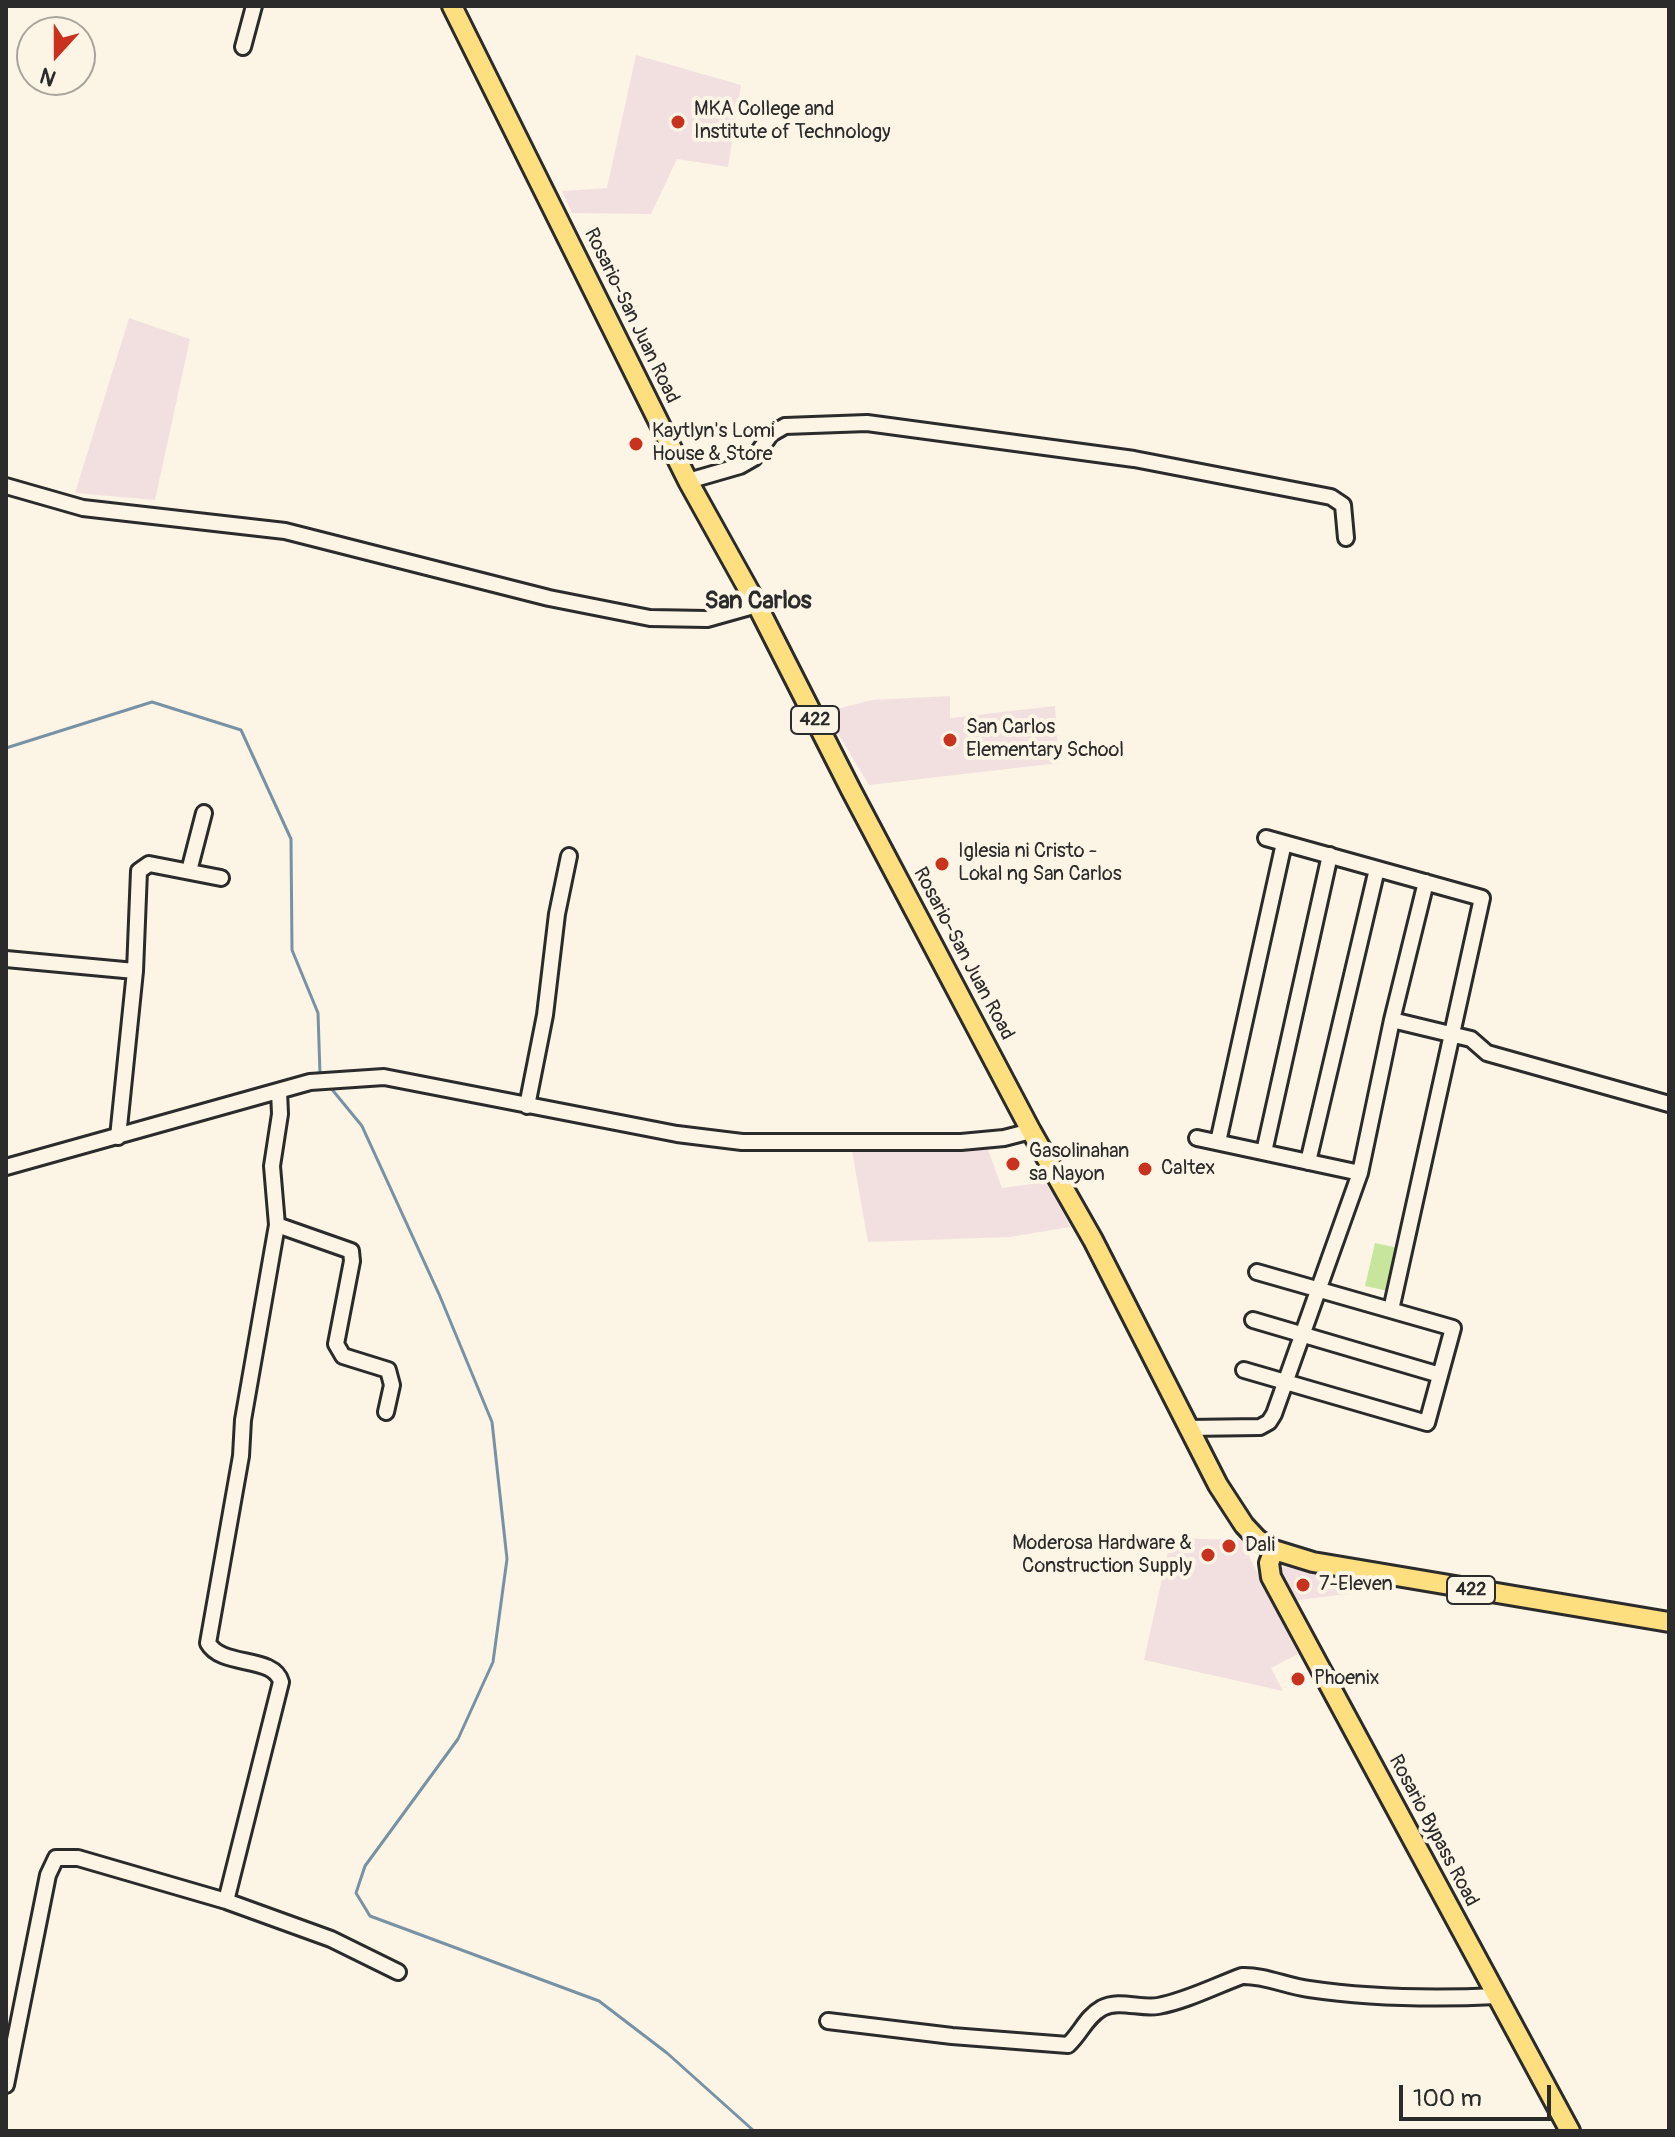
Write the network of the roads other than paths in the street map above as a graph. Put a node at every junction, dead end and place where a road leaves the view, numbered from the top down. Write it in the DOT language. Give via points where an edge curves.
graph roads {
  1 [pos="254,6"];
  2 [pos="452,6"];
  3 [pos="243,47"];
  4 [pos="688,481"];
  5 [pos="6,486"];
  6 [pos="1346,538"];
  7 [pos="757,605"];
  8 [pos="204,813"];
  9 [pos="1266,838"];
  10 [pos="1284,843"];
  11 [pos="1330,855"];
  12 [pos="569,856"];
  13 [pos="1377,869"];
  14 [pos="189,871"];
  15 [pos="221,878"];
  16 [pos="1426,882"];
  17 [pos="6,959"];
  18 [pos="135,971"];
  19 [pos="1392,1020"];
  20 [pos="1452,1034"];
  21 [pos="279,1091"];
  22 [pos="1669,1104"];
  23 [pos="527,1106"];
  24 [pos="1031,1131"];
  25 [pos="118,1137"];
  26 [pos="1197,1138"];
  27 [pos="1218,1142"];
  28 [pos="1264,1152"];
  29 [pos="1308,1162"];
  30 [pos="6,1167"];
  31 [pos="1360,1173"];
  32 [pos="277,1225"];
  33 [pos="1257,1272"];
  34 [pos="1318,1290"];
  35 [pos="1391,1310"];
  36 [pos="1253,1320"];
  37 [pos="1302,1335"];
  38 [pos="1244,1370"];
  39 [pos="1440,1375"];
  40 [pos="1285,1382"];
  41 [pos="386,1412"];
  42 [pos="1187,1428"];
  43 [pos="1274,1550"];
  44 [pos="1669,1622"];
  45 [pos="226,1901"];
  46 [pos="398,1972"];
  47 [pos="1497,1996"];
  48 [pos="828,2021"];
  49 [pos="6,2085"];
  50 [pos="1570,2131"];
  1 -- 3 [label="street"];
  2 -- 4 [label="main road, Rosario-San Juan Road / 422"];
  4 -- 6 [label="street" via="740,466 785,426 867,423 1134,459 1331,497 1343,505"];
  4 -- 7 [label="main road, Rosario-San Juan Road / 422"];
  5 -- 7 [label="street" via="83,508 285,531 650,618 707,619"];
  7 -- 24 [label="main road, Rosario-San Juan Road / 422"];
  8 -- 14 [label="street"];
  9 -- 10 [label="street"];
  10 -- 11 [label="street"];
  10 -- 27 [label="street"];
  11 -- 13 [label="street"];
  11 -- 28 [label="street"];
  12 -- 23 [label="street"];
  13 -- 16 [label="street"];
  13 -- 29 [label="street"];
  14 -- 15 [label="street"];
  14 -- 18 [label="street" via="149,864 139,871"];
  16 -- 19 [label="street"];
  16 -- 20 [label="street" via="1482,898"];
  17 -- 18 [label="street"];
  18 -- 25 [label="street"];
  19 -- 20 [label="street"];
  19 -- 31 [label="street"];
  20 -- 22 [label="street" via="1471,1039 1487,1053"];
  20 -- 35 [label="street"];
  21 -- 23 [label="street" via="310,1082 384,1077"];
  21 -- 25 [label="street"];
  21 -- 32 [label="street" via="272,1166"];
  23 -- 24 [label="street" via="742,1142 961,1142"];
  24 -- 42 [label="main road, Rosario-San Juan Road / 422" via="1093,1240"];
  25 -- 30 [label="street"];
  26 -- 27 [label="street"];
  27 -- 28 [label="street"];
  28 -- 29 [label="street"];
  29 -- 31 [label="street"];
  31 -- 34 [label="street"];
  32 -- 41 [label="street" via="351,1251 336,1344 343,1356 388,1370 392,1385"];
  32 -- 45 [label="street" via="208,1643 212,1651 271,1669 281,1682"];
  33 -- 34 [label="street"];
  34 -- 35 [label="street"];
  34 -- 37 [label="street"];
  35 -- 39 [label="street" via="1453,1328"];
  36 -- 37 [label="street"];
  37 -- 39 [label="street"];
  37 -- 40 [label="street"];
  38 -- 40 [label="street"];
  39 -- 40 [label="street" via="1427,1423"];
  40 -- 42 [label="street" via="1269,1422 1260,1427"];
  42 -- 43 [label="main road, Rosario-San Juan Road / 422" via="1244,1525"];
  43 -- 44 [label="main road, Rosario-San Juan Road / 422" via="1354,1570"];
  43 -- 47 [label="main road, Rosario Bypass Road" via="1271,1577"];
  45 -- 46 [label="street" via="331,1939"];
  45 -- 49 [label="street" via="78,1858 56,1858 48,1875"];
  47 -- 48 [label="street" via="1445,1999 1312,1990 1242,1976 1169,2004 1105,2006 1089,2017 1068,2045"];
  47 -- 50 [label="main road, Rosario Bypass Road"];
}
